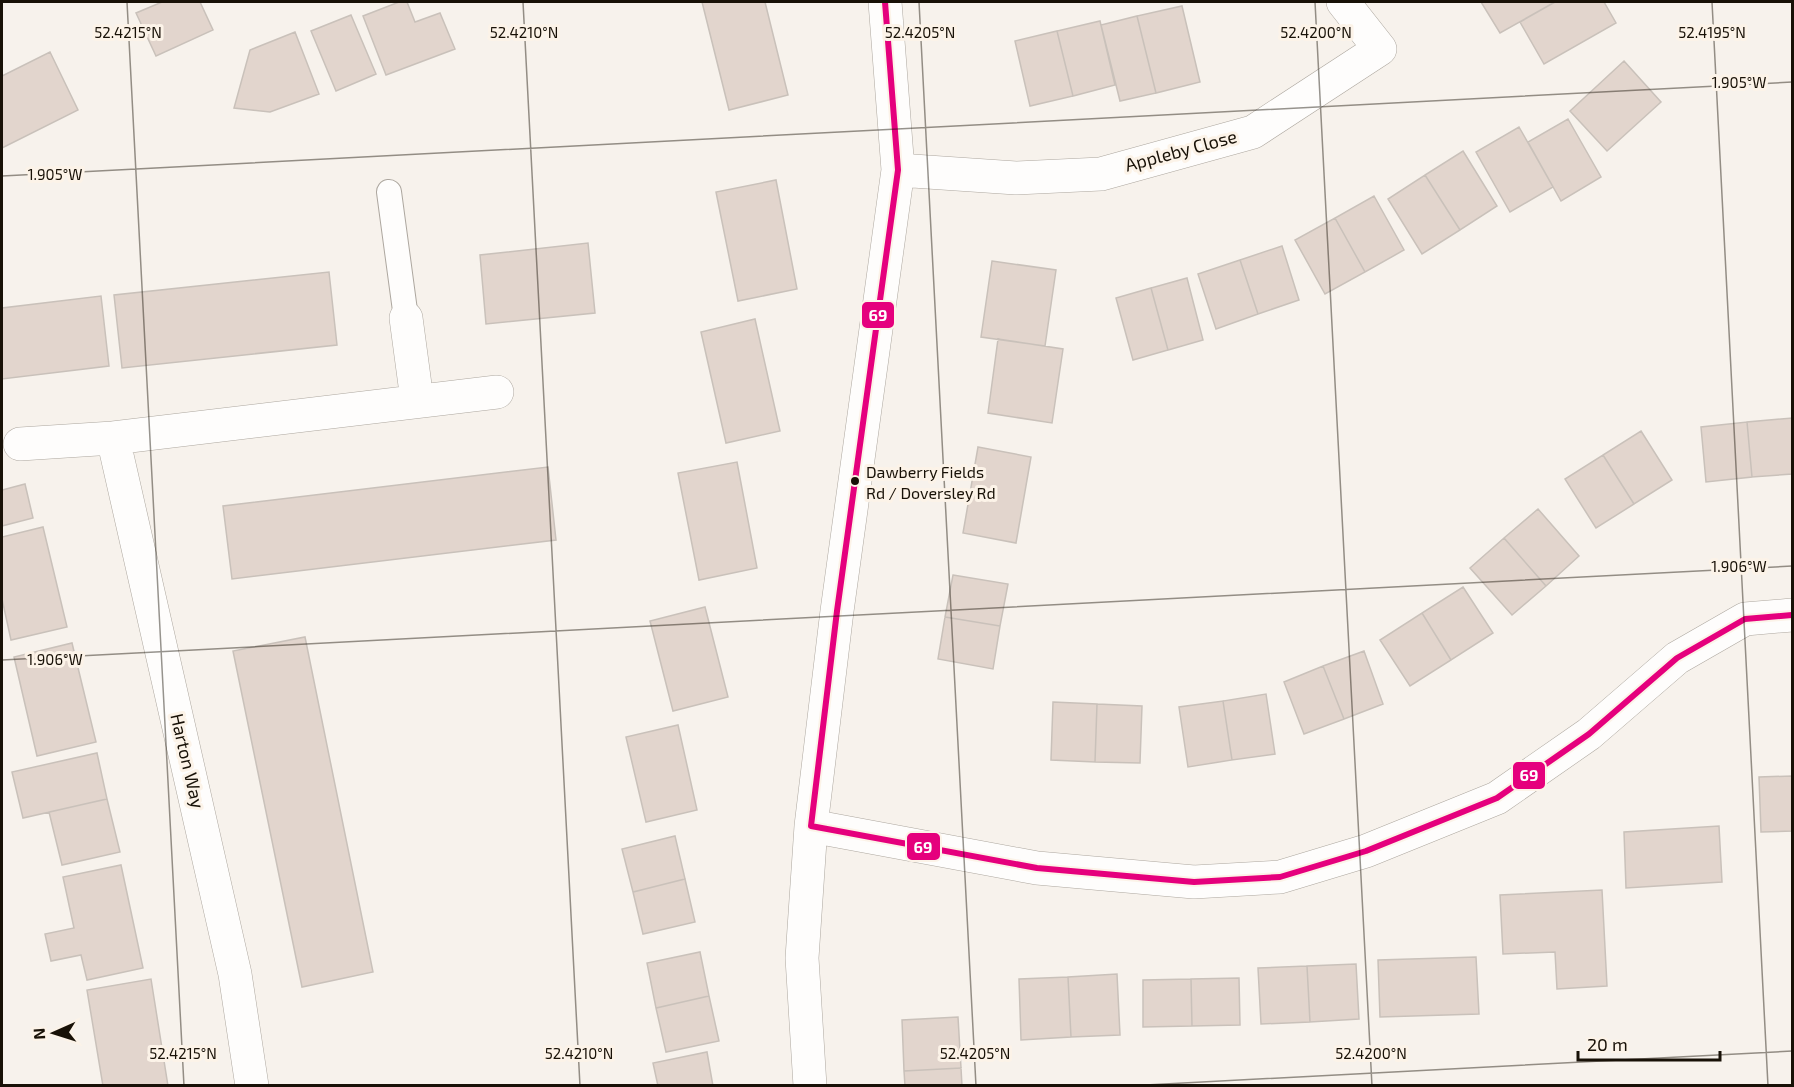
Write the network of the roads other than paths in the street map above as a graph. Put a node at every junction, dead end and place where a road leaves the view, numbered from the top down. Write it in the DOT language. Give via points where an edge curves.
graph roads {
  1 [pos="885,2"];
  2 [pos="1343,2"];
  3 [pos="898,170"];
  4 [pos="389,192"];
  5 [pos="406,318"];
  6 [pos="497,392"];
  7 [pos="417,400"];
  8 [pos="113,438"];
  9 [pos="20,444"];
  10 [pos="1792,615"];
  11 [pos="810,826"];
  12 [pos="252,1086"];
  13 [pos="810,1086"];
  1 -- 3 [label="street"];
  2 -- 3 [label="street, Appleby Close" via="1380,50 1253,132 1101,174 1016,178"];
  3 -- 11 [label="street"];
  4 -- 5 [label="lane"];
  5 -- 7 [label="street"];
  6 -- 7 [label="street"];
  7 -- 8 [label="street"];
  8 -- 9 [label="street"];
  8 -- 12 [label="street, Harton Way" via="235,974"];
  10 -- 11 [label="street" via="1745,619 1677,658 1589,734 1497,798 1366,851 1280,877 1194,882 1037,868"];
  11 -- 13 [label="street" via="802,958"];
}
